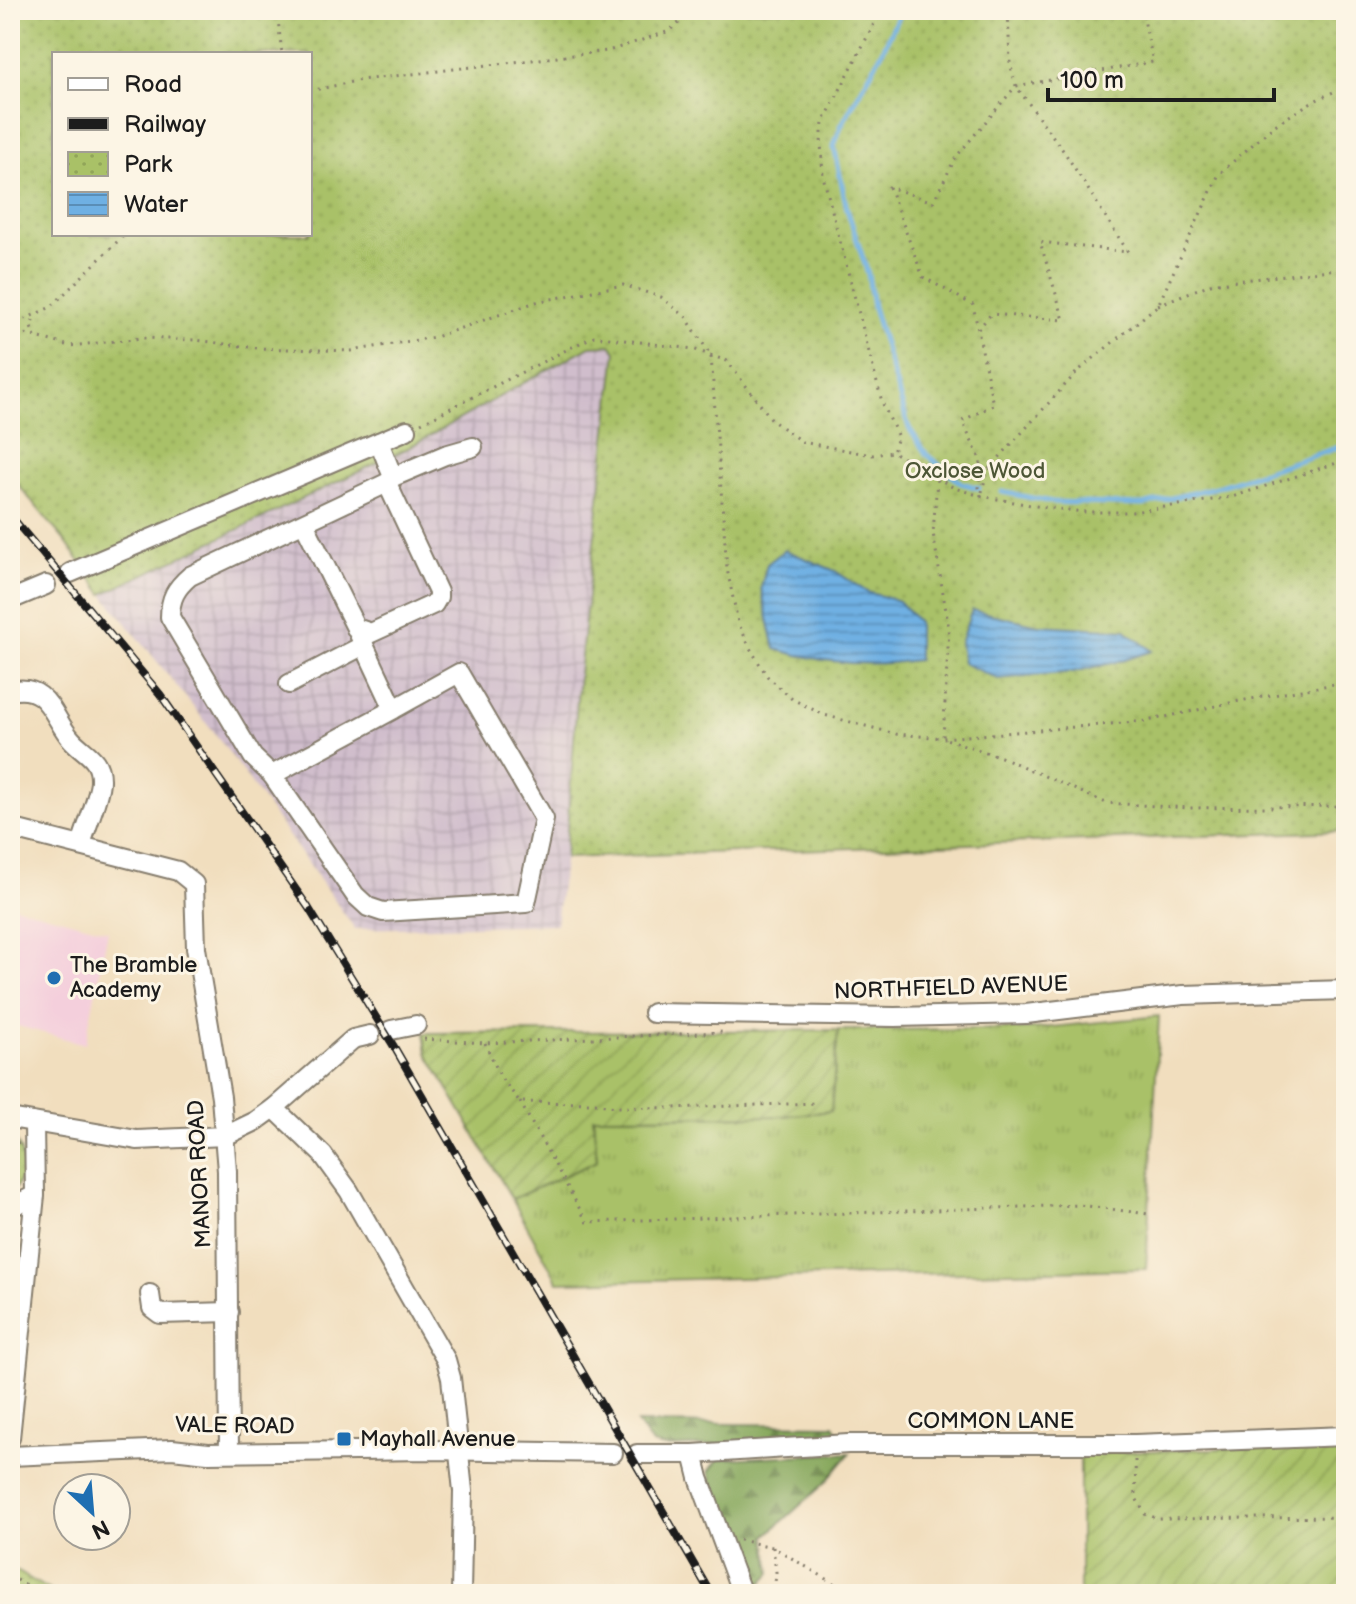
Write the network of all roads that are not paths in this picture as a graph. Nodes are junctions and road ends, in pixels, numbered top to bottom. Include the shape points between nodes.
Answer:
1 (407, 430) road end
2 (379, 442) junction
3 (473, 447) dead end
4 (390, 480) junction
5 (304, 523) junction
6 (70, 573) dead end
7 (46, 585) dead end
8 (10, 600) edge
9 (360, 637) junction
10 (289, 684) dead end
11 (10, 691) edge
12 (394, 709) junction
13 (272, 775) junction
14 (10, 828) edge
15 (81, 845) junction
16 (1346, 990) edge
17 (653, 1013) dead end
18 (362, 1037) dead end
19 (274, 1108) junction
20 (10, 1118) edge
21 (34, 1123) junction
22 (225, 1136) junction
23 (35, 1195) junction
24 (10, 1208) edge
25 (150, 1294) dead end
26 (229, 1312) junction
27 (1346, 1436) edge
28 (10, 1438) edge
29 (229, 1452) junction
30 (459, 1452) junction
31 (613, 1453) dead end
32 (637, 1454) dead end
33 (693, 1454) junction
34 (10, 1456) edge
35 (461, 1594) edge
36 (742, 1594) edge

1 - 2 street
2 - 4 street
2 - 6 street
3 - 4 street
4 - 5 street
4 - 9 street via 438,597 434,604
5 - 9 street
5 - 13 street via 190,576 170,602 170,617 237,731
7 - 8 street
9 - 10 street
9 - 12 street
11 - 15 street via 22,688 48,701 72,740 96,760 101,781
12 - 13 street
12 - 13 street via 459,673 544,819 526,903 383,912 368,907
14 - 15 street
15 - 22 street, MANOR ROAD via 178,871 194,884 196,948
16 - 17 street, NORTHFIELD AVENUE via 1183,995 1026,1014
18 - 19 street
19 - 22 street
19 - 30 street via 323,1155 349,1191 446,1360
20 - 21 street
21 - 22 street via 137,1140
21 - 23 street
22 - 26 street, MANOR ROAD
23 - 24 street
23 - 28 street
25 - 26 street via 152,1308 160,1314
26 - 29 street, MANOR ROAD
27 - 33 street, COMMON LANE via 1135,1444 848,1444
29 - 30 street, VALE ROAD
29 - 34 street, VALE ROAD via 172,1449
30 - 31 street, VALE ROAD
30 - 35 street
32 - 33 street, COMMON LANE
33 - 36 street

